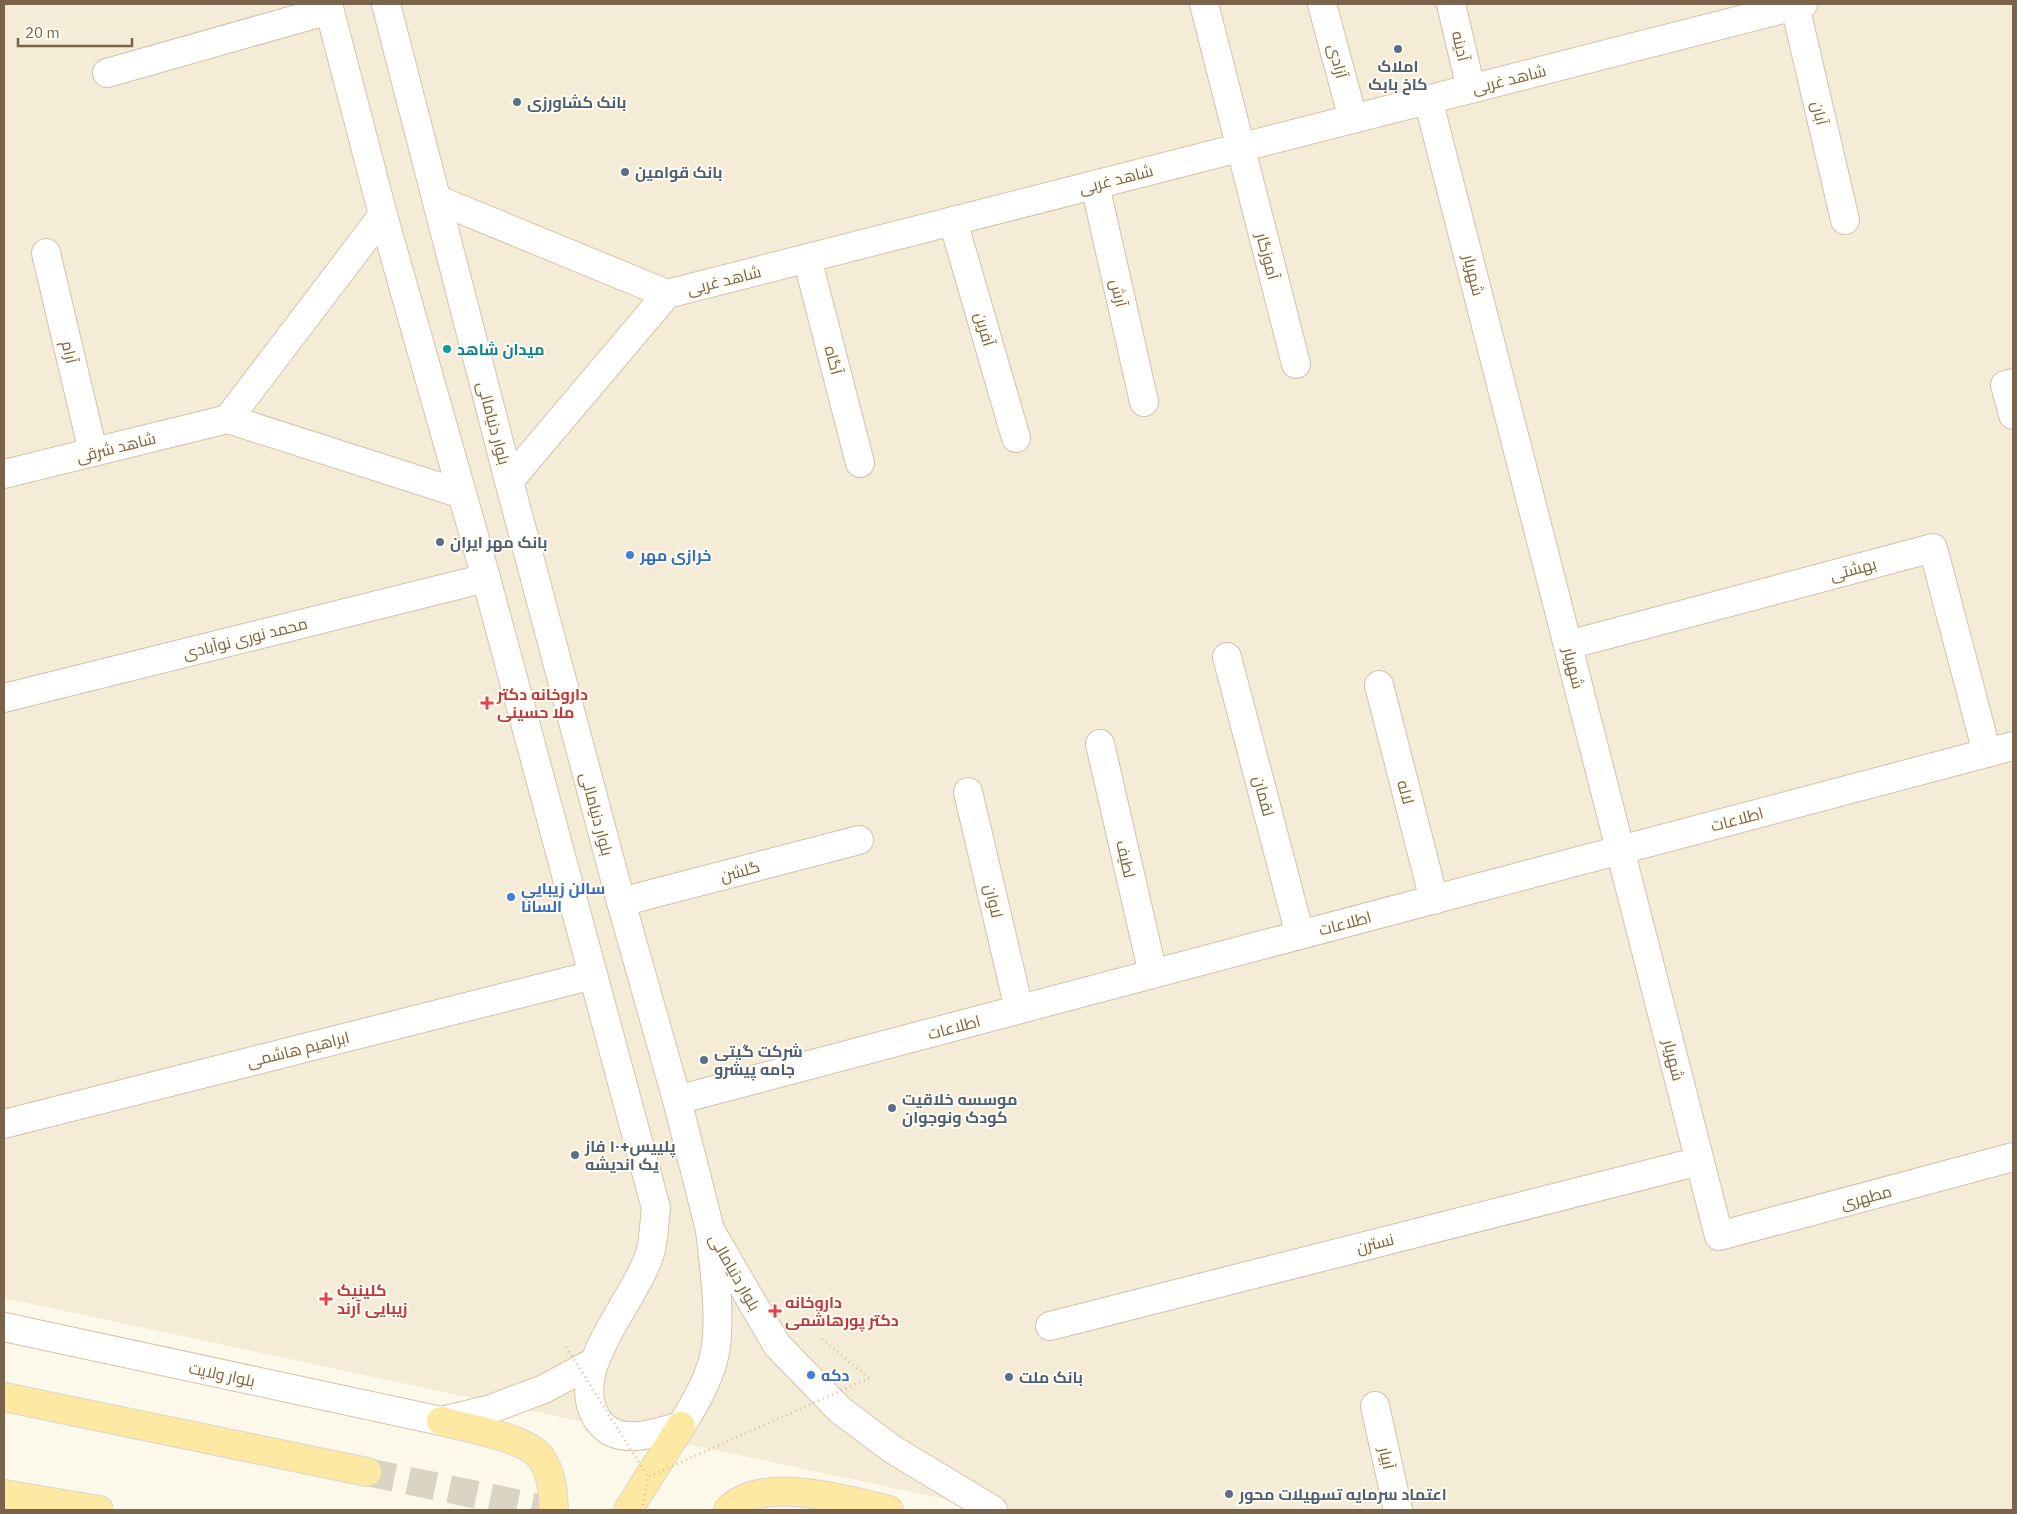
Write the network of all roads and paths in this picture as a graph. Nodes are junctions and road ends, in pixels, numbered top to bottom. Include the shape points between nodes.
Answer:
1 (386, 4) edge
2 (1204, 4) edge
3 (1322, 4) edge
4 (1451, 4) edge
5 (1799, 5) edge
6 (328, 7) edge
7 (1751, 10) edge
8 (107, 73) dead end
9 (1471, 88) junction
10 (1428, 100) junction
11 (1353, 119) junction
12 (1240, 148) junction
13 (1095, 185) junction
14 (436, 199) junction
15 (383, 216) junction
16 (1845, 220) dead end
17 (954, 221) junction
18 (46, 253) dead end
19 (807, 258) junction
20 (667, 294) junction
21 (1296, 364) dead end
22 (2013, 383) edge
23 (1144, 402) dead end
24 (2013, 415) edge
25 (228, 419) junction
26 (1016, 438) dead end
27 (93, 452) junction
28 (860, 462) dead end
29 (4, 474) edge
30 (509, 481) junction
31 (462, 494) junction
32 (486, 578) junction
33 (1568, 645) junction
34 (1227, 657) dead end
35 (1378, 685) dead end
36 (4, 698) edge
37 (1100, 744) dead end
38 (2013, 746) edge
39 (1987, 753) junction
40 (968, 792) dead end
41 (859, 840) dead end
42 (1621, 850) junction
43 (1434, 900) junction
44 (621, 902) junction
45 (1300, 935) junction
46 (1153, 974) junction
47 (593, 975) junction
48 (1019, 1009) junction
49 (677, 1100) junction
50 (4, 1124) edge
51 (2013, 1157) edge
52 (1700, 1161) junction
53 (710, 1230) junction
54 (1720, 1236) joint
55 (1050, 1326) dead end
56 (4, 1327) edge
57 (566, 1347) dead end
58 (594, 1362) junction
59 (869, 1378) dead end
60 (4, 1397) edge
61 (1375, 1406) dead end
62 (441, 1421) junction
63 (682, 1426) junction
64 (367, 1472) tunnel mouth
65 (648, 1477) junction
66 (4, 1494) edge
67 (99, 1510) edge
68 (554, 1510) edge
69 (628, 1510) edge
70 (642, 1510) edge
71 (728, 1510) edge
72 (889, 1510) edge
73 (993, 1510) edge
74 (1398, 1510) edge

1 - 14 street, بلوار دنیامالی
2 - 12 street, آموزگار
3 - 11 street, آزادی
4 - 9 street, آدینه
5 - 7 street, شاهد غربی
5 - 16 street, آبان
6 - 8 street
6 - 15 street
7 - 9 street, شاهد غربی
9 - 10 street, شاهد غربی
10 - 11 street, شاهد غربی
10 - 33 street, شهریار
11 - 12 street, شاهد غربی
12 - 13 street, شاهد غربی
12 - 21 street, آموزگار
13 - 17 street, شاهد غربی
13 - 23 street, آرش
14 - 20 street
14 - 30 street, بلوار دنیامالی
15 - 25 street
15 - 31 street
17 - 19 street, شاهد غربی
17 - 26 street, آفرین
18 - 27 street, آرام
19 - 20 street, شاهد غربی
19 - 28 street, آگاه
20 - 30 street, شاهد غربی
22 - 24 street via 2005,385
25 - 27 street, شاهد شرقی
25 - 31 street
27 - 29 street, شاهد شرقی
30 - 44 street, بلوار دنیامالی
31 - 32 street
32 - 36 street, محمد نوری نوآبادی
32 - 47 street
33 - 39 street, بهشتی via 1933,548
33 - 42 street, شهریار
34 - 45 street, لقمان
35 - 43 street, لاله
37 - 46 street, لطیف
38 - 39 street, اطلاعات
39 - 42 street, اطلاعات
40 - 48 street, لاوان
41 - 44 street, گلشن
42 - 43 street, اطلاعات
42 - 52 street, شهریار
43 - 45 street, اطلاعات
44 - 49 street, بلوار دنیامالی
45 - 46 street, اطلاعات
46 - 48 street, اطلاعات
47 - 50 street, ابراهیم هاشمی
47 - 58 street via 656,1208 650,1254
48 - 49 street, اطلاعات
49 - 53 street, بلوار دنیامالی
51 - 54 street, مطهری
52 - 54 street, شهریار
52 - 55 street, نسترن
53 - 63 street via 716,1280 713,1359 700,1397
53 - 73 street, بلوار دنیامالی via 777,1345 840,1410 892,1449
56 - 62 street, بلوار ولایت
57 - 65 path, bridge
58 - 62 street via 544,1389 491,1409
58 - 63 street via 589,1383 590,1397 594,1415 605,1429 635,1438
59 - 65 path, bridge
60 - 64 main road
61 - 74 street, آبیار
62 - 68 main road via 524,1444 541,1458 553,1485
63 - 69 main road
65 - 70 path, bridge
66 - 67 main road
71 - 72 main road via 737,1501 773,1492 828,1496

